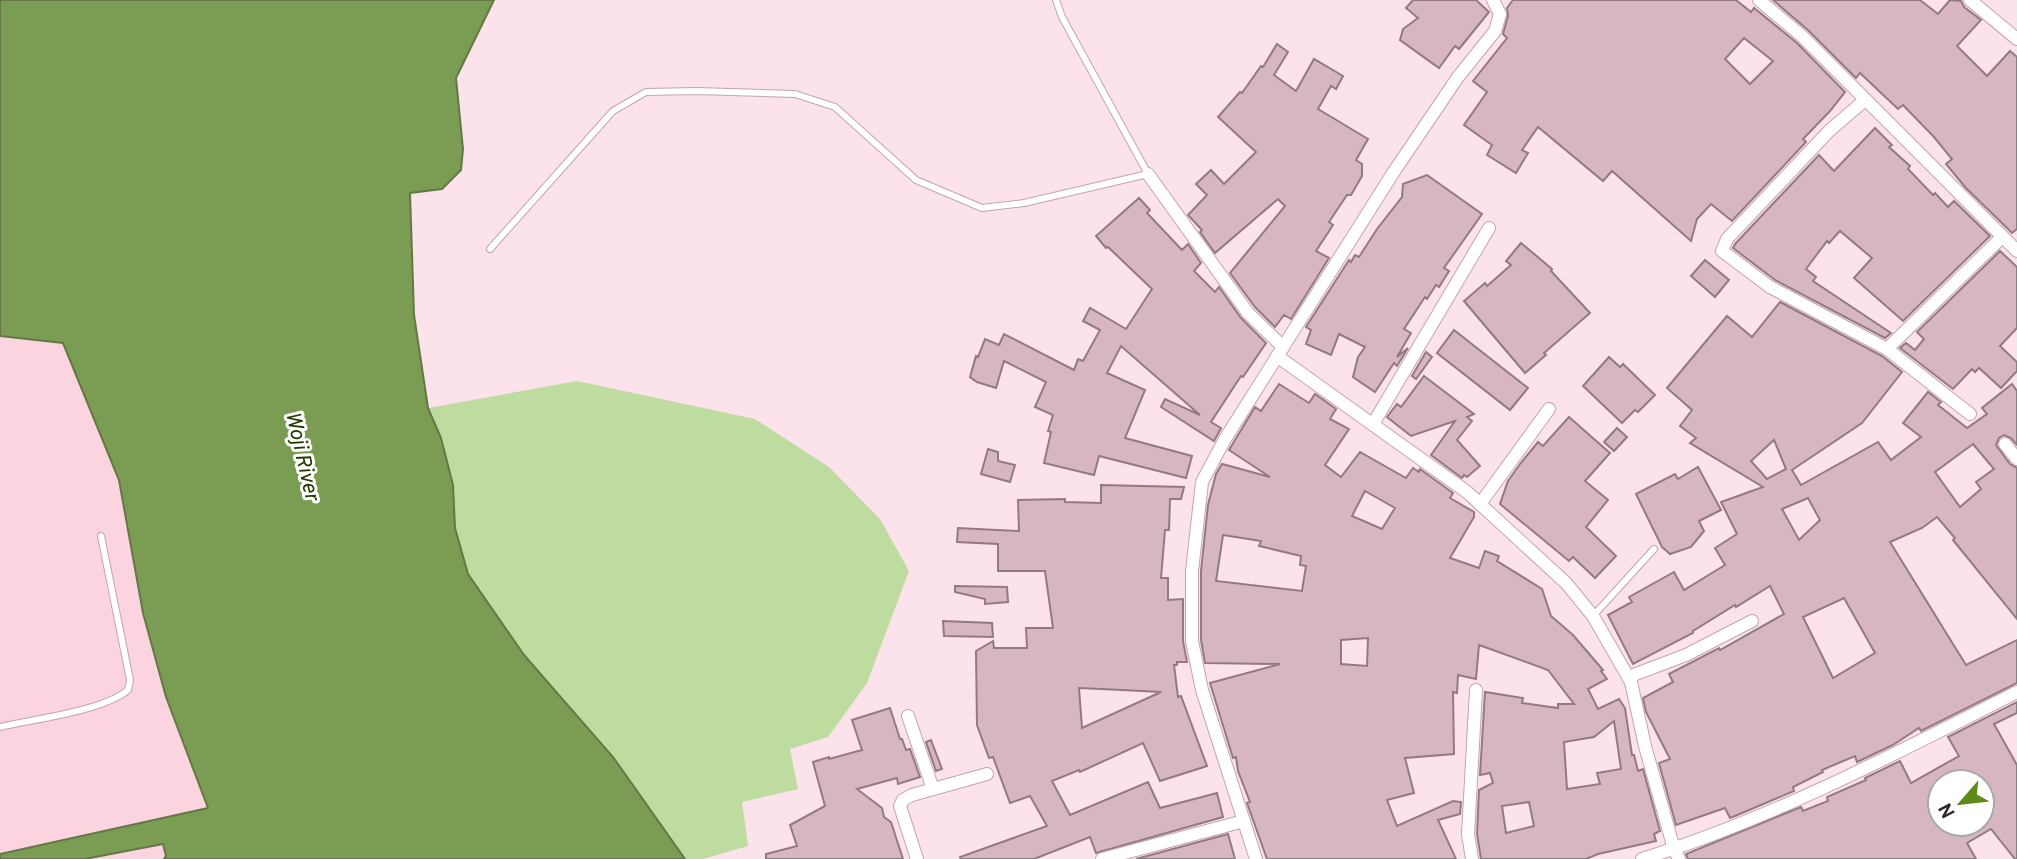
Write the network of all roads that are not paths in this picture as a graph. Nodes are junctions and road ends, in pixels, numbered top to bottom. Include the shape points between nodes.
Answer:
1 (1056, 0) edge
2 (1493, 0) edge
3 (1759, 0) edge
4 (1970, 0) edge
5 (2017, 39) edge
6 (1866, 100) junction
7 (1149, 174) junction
8 (1489, 228) dead end
9 (2002, 237) junction
10 (490, 249) dead end
11 (2017, 251) edge
12 (1887, 349) junction
13 (1280, 351) junction
14 (1549, 409) dead end
15 (1970, 414) dead end
16 (1373, 424) junction
17 (2005, 444) dead end
18 (2017, 459) edge
19 (1480, 504) junction
20 (101, 536) dead end
21 (1654, 549) dead end
22 (1593, 616) junction
23 (1752, 621) dead end
24 (1628, 677) junction
25 (1476, 690) dead end
26 (2017, 692) edge
27 (908, 716) dead end
28 (0, 727) edge
29 (987, 774) dead end
30 (933, 789) junction
31 (1244, 821) junction
32 (1676, 854) edge
33 (917, 859) edge
34 (1102, 859) edge
35 (1255, 859) edge
36 (1472, 859) edge
37 (1642, 859) edge

1 - 7 lane
2 - 13 street via 1500,14 1495,31 1393,173
3 - 6 street
4 - 5 street
6 - 9 street
6 - 12 street via 1821,139 1727,239 1722,251 1770,287
7 - 10 lane via 982,208 916,180 835,107 795,94 646,92 613,111
7 - 13 street
8 - 16 street
9 - 11 street
9 - 12 street
12 - 15 street
13 - 16 street
13 - 31 street via 1202,482 1192,571 1192,641 1202,690
14 - 19 street
16 - 19 street
17 - 18 street
19 - 22 street via 1566,583
20 - 28 lane via 130,680 128,690 97,706
21 - 22 lane
22 - 24 street
23 - 24 street via 1686,655
24 - 32 street
25 - 36 street via 1468,834
26 - 32 street
27 - 30 street
29 - 30 street
30 - 33 street via 912,795 900,806
31 - 34 street
31 - 35 street
32 - 37 street

